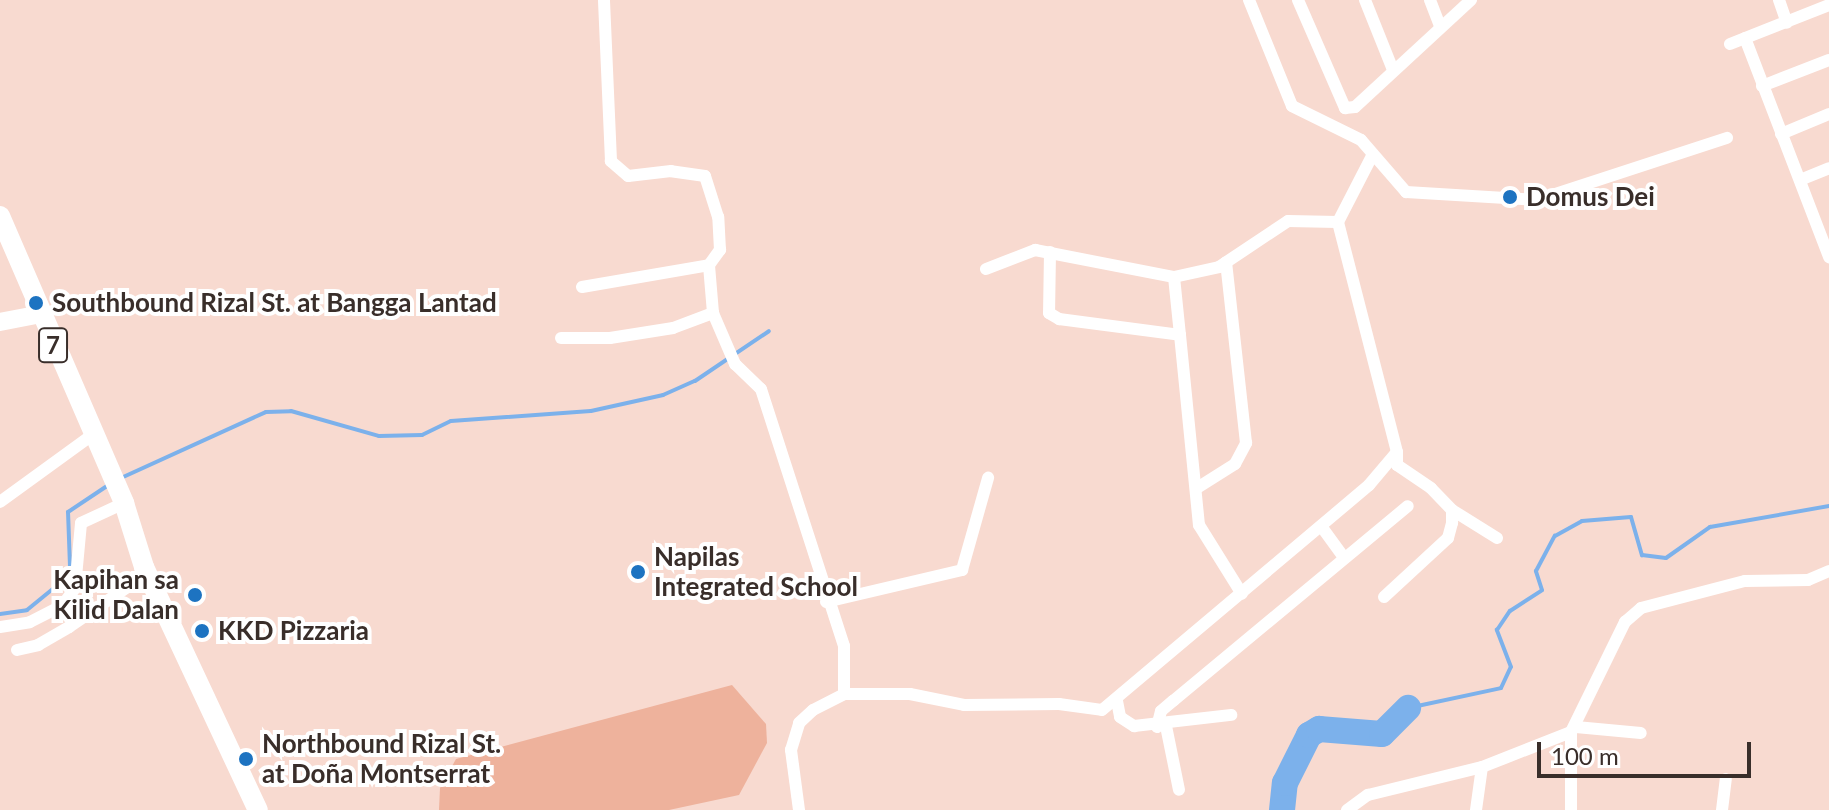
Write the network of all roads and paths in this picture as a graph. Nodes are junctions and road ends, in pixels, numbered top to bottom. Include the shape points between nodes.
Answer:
1 (604, 0) edge
2 (1249, 0) edge
3 (1298, 0) edge
4 (1365, 0) edge
5 (1430, 0) edge
6 (1471, 0) edge
7 (1779, 0) edge
8 (1829, 5) edge
9 (1787, 23) junction
10 (1440, 26) junction
11 (1745, 38) junction
12 (1730, 44) dead end
13 (1829, 60) edge
14 (1393, 70) junction
15 (1762, 86) junction
16 (1829, 114) edge
17 (1781, 134) junction
18 (1727, 138) dead end
19 (1373, 154) junction
20 (1829, 168) edge
21 (1800, 180) junction
22 (0, 216) edge
23 (1829, 216) edge
24 (1338, 222) junction
25 (1816, 222) junction
26 (1050, 252) junction
27 (1829, 257) edge
28 (1226, 262) junction
29 (709, 265) junction
30 (986, 269) dead end
31 (1174, 277) junction
32 (582, 287) dead end
33 (713, 313) junction
34 (41, 314) junction
35 (0, 322) edge
36 (1180, 335) junction
37 (561, 338) dead end
38 (91, 436) junction
39 (1397, 452) junction
40 (988, 478) dead end
41 (1197, 488) junction
42 (123, 500) junction
43 (0, 502) edge
44 (1408, 506) dead end
45 (1452, 510) junction
46 (1321, 526) junction
47 (1497, 538) dead end
48 (1344, 558) junction
49 (144, 567) junction
50 (1829, 571) edge
51 (1242, 594) junction
52 (1384, 597) dead end
53 (826, 602) junction
54 (0, 627) edge
55 (17, 650) dead end
56 (844, 694) junction
57 (1117, 701) junction
58 (1231, 715) dead end
59 (1162, 727) junction
60 (1573, 730) junction
61 (1641, 733) dead end
62 (1482, 767) junction
63 (1726, 779) dead end
64 (1179, 790) dead end
65 (258, 810) edge
66 (799, 810) edge
67 (1347, 810) edge
68 (1476, 810) edge
69 (1571, 810) edge
70 (1722, 810) edge

1 - 29 street via 611,161 628,176 671,171 705,176 714,193 720,239 720,250
2 - 19 street via 1292,106 1361,140
3 - 14 street via 1345,108 1355,107
4 - 14 street
5 - 10 street
6 - 10 street
7 - 9 street
8 - 9 street
9 - 11 street
10 - 14 street
11 - 12 street
11 - 15 street
13 - 15 street
15 - 17 street
16 - 17 street
17 - 21 street
18 - 19 street via 1537,200 1406,192
19 - 24 street
20 - 21 street
21 - 25 street
22 - 34 main road, 7
23 - 25 street
24 - 28 street via 1288,221
24 - 39 street
25 - 27 street
26 - 30 street via 1021,252
26 - 31 street
26 - 36 street via 1052,317
28 - 31 street
28 - 41 street via 1246,443 1235,464
29 - 32 street
29 - 33 street
31 - 36 street
33 - 37 street via 673,328 610,338
33 - 53 street via 735,364 761,389
34 - 35 street
34 - 38 main road, 7
36 - 41 street
38 - 42 main road, 7
38 - 43 street
39 - 45 street via 1397,465 1405,475 1431,488
39 - 46 street via 1369,485
40 - 53 street via 962,570
41 - 51 street via 1205,542
42 - 49 main road, 7
42 - 54 street via 81,523 75,588 62,606 30,622
44 - 48 street
45 - 47 street
45 - 52 street via 1448,538
46 - 48 street
46 - 51 street
48 - 59 street via 1161,711
49 - 55 street via 135,582 69,627
49 - 65 main road, 7
50 - 60 street via 1808,580 1745,581 1641,608 1625,622
51 - 57 street
53 - 56 street via 844,646
56 - 57 street via 910,694 964,705 1059,704 1094,711
56 - 66 street via 799,723 791,750
57 - 59 street via 1127,724
58 - 59 street
59 - 64 street
60 - 61 street
60 - 62 street
60 - 69 street
62 - 67 street via 1368,795
62 - 68 street
63 - 70 street

